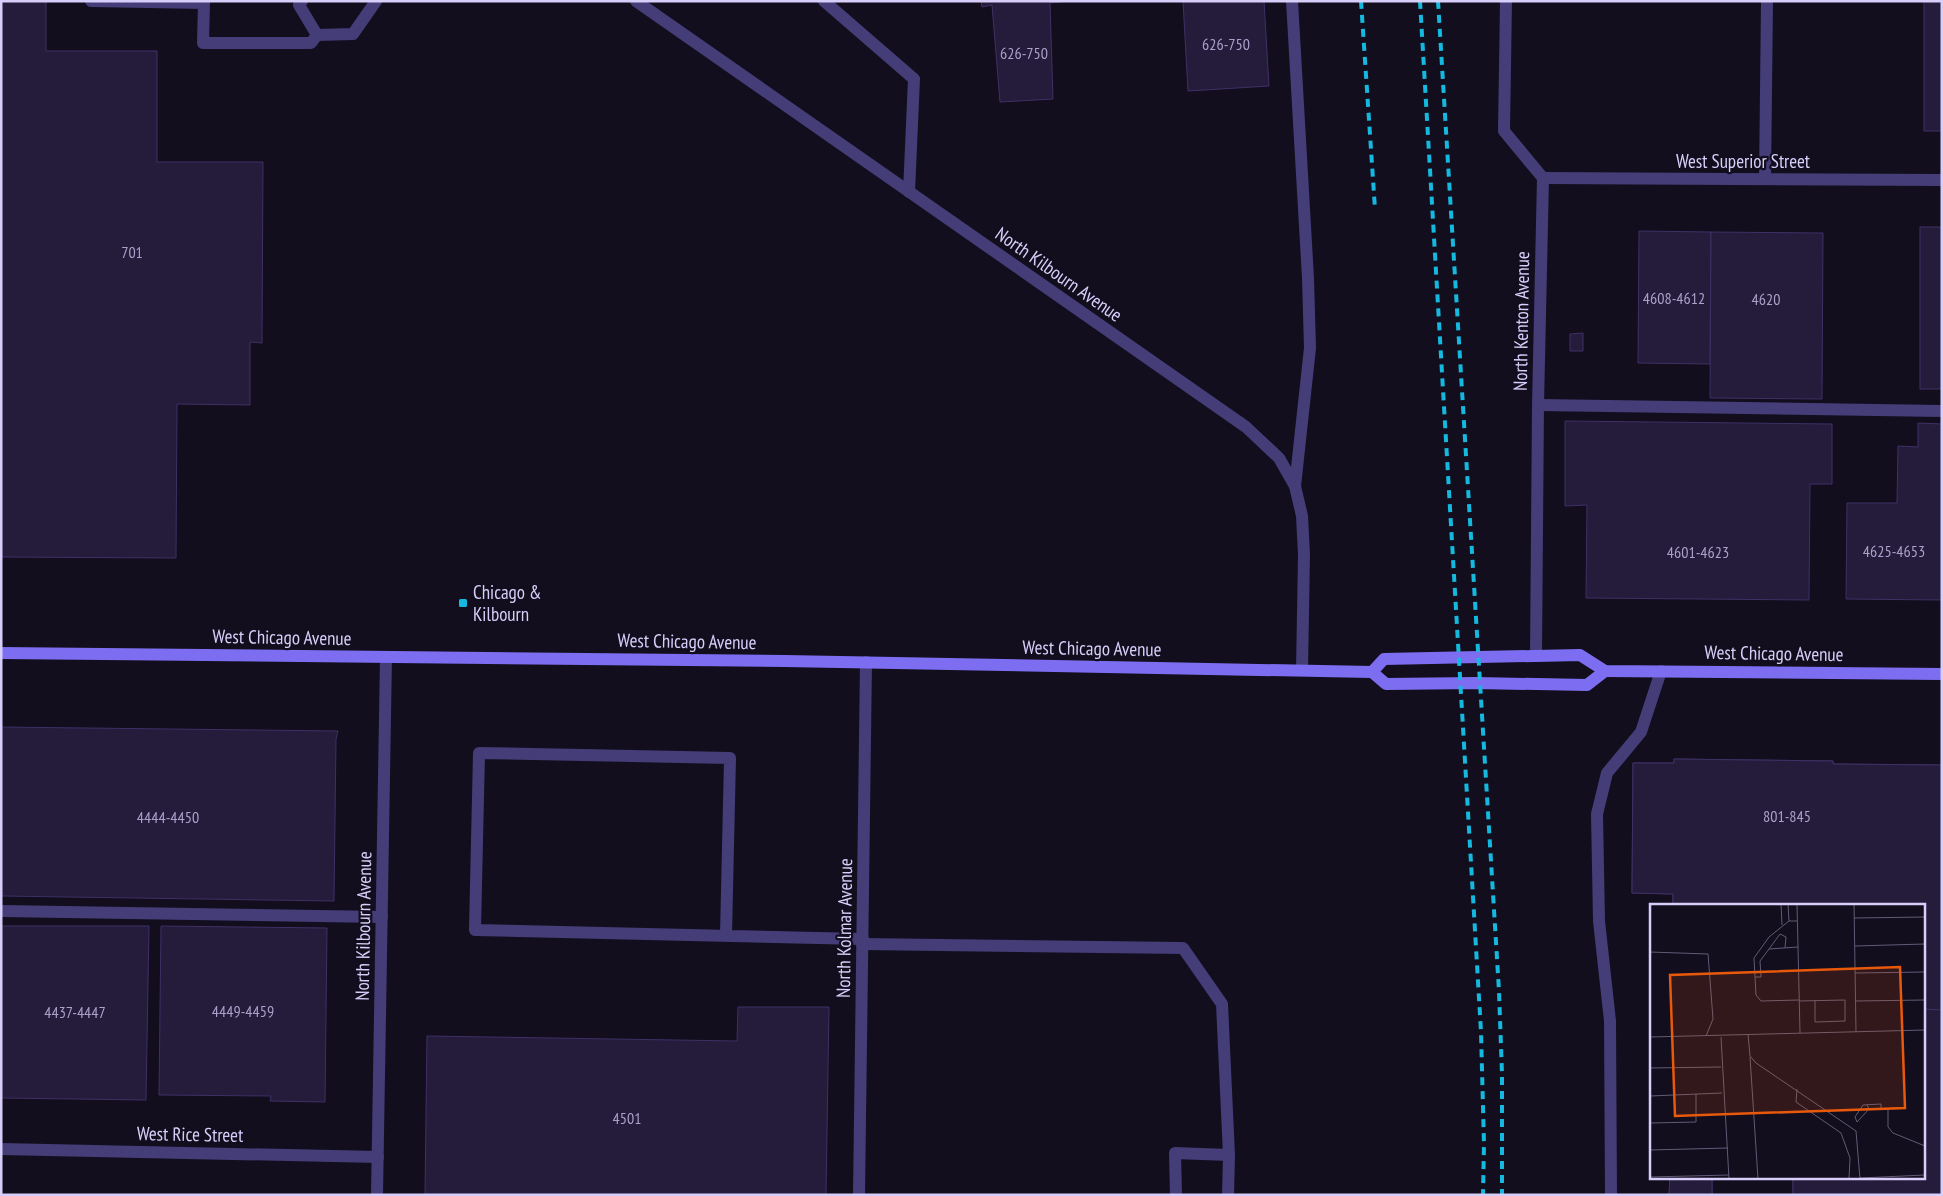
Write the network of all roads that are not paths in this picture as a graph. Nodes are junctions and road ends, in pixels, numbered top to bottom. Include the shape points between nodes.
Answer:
1 (91, 1) edge
2 (302, 1) edge
3 (376, 1) edge
4 (636, 1) edge
5 (824, 1) edge
6 (1292, 1) edge
7 (1506, 1) edge
8 (1766, 1) edge
9 (139, 2) edge
10 (317, 35) junction
11 (1543, 178) junction
12 (1765, 179) junction
13 (1942, 180) edge
14 (909, 192) junction
15 (1538, 405) junction
16 (1942, 411) edge
17 (1295, 486) junction
18 (1, 653) edge
19 (1536, 656) junction
20 (386, 657) junction
21 (866, 662) junction
22 (1302, 670) junction
23 (1606, 671) junction
24 (1661, 671) junction
25 (1372, 672) junction
26 (1942, 674) edge
27 (1, 912) edge
28 (382, 917) junction
29 (726, 935) junction
30 (862, 942) junction
31 (1, 1149) edge
32 (1229, 1155) junction
33 (378, 1157) junction
34 (377, 1195) edge
35 (859, 1195) edge
36 (1176, 1195) edge
37 (1228, 1195) edge
38 (1611, 1195) edge

1 - 9 street
2 - 10 street via 299,5
3 - 10 street via 352,34
4 - 14 street, North Kilbourn Avenue
5 - 14 street via 914,79
6 - 17 street via 1310,348
7 - 11 street via 1504,131
8 - 12 street
9 - 10 street via 204,3 203,43 311,43
11 - 12 street, West Superior Street
11 - 15 street, North Kenton Avenue
12 - 13 street, West Superior Street
14 - 17 street, North Kilbourn Avenue via 1246,427 1279,458
15 - 16 street
15 - 19 street, North Kenton Avenue
17 - 22 street, North Kilbourn Avenue via 1302,516
18 - 20 main road, West Chicago Avenue
19 - 23 main road via 1580,655
19 - 25 main road via 1384,659
20 - 21 main road, West Chicago Avenue
20 - 28 street, North Kilbourn Avenue
21 - 22 main road, West Chicago Avenue
21 - 30 street, North Kolmar Avenue
22 - 25 main road, West Chicago Avenue
23 - 24 main road, West Chicago Avenue
23 - 25 main road, West Chicago Avenue via 1587,685 1386,684
24 - 26 main road, West Chicago Avenue
24 - 38 street via 1641,732 1606,773 1597,814 1599,921 1610,1021
27 - 28 street
28 - 33 street, North Kilbourn Avenue
29 - 29 street via 730,758 479,753 476,930
29 - 30 street
30 - 32 street via 1183,948 1222,1004
30 - 35 street, North Kolmar Avenue
31 - 33 street, West Rice Street
32 - 36 street via 1175,1153
32 - 37 street
33 - 34 street, North Kilbourn Avenue

